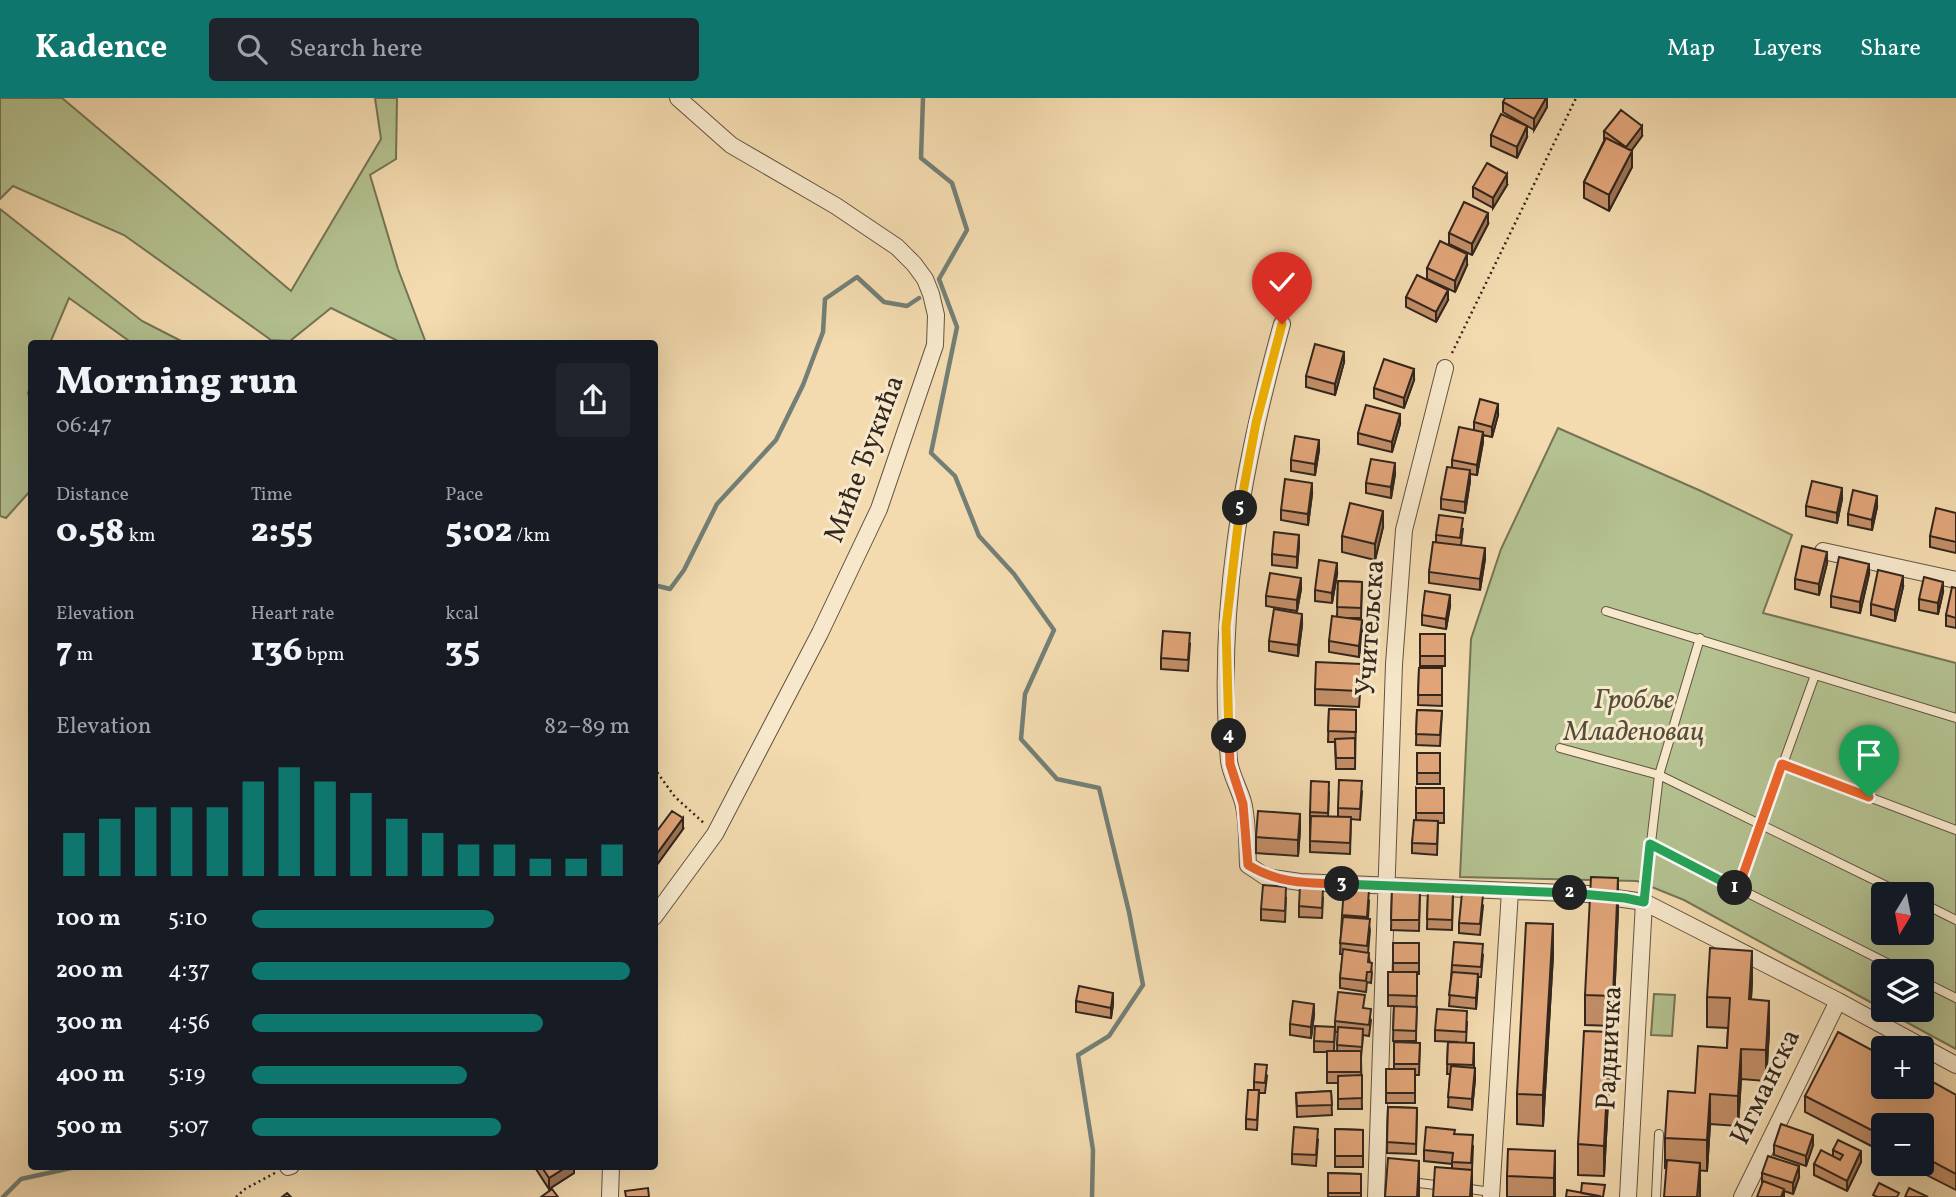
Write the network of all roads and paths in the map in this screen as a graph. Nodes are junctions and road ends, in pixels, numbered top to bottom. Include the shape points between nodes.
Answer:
1 (678, 98) edge
2 (1576, 98) edge
3 (1282, 324) dead end
4 (1446, 368) joint
5 (1823, 551) edge
6 (1956, 580) edge
7 (1606, 611) dead end
8 (1699, 638) junction
9 (1815, 676) junction
10 (1956, 718) edge
11 (1560, 748) dead end
12 (1782, 764) junction
13 (658, 774) edge
14 (1659, 775) junction
15 (1761, 824) junction
16 (1956, 830) edge
17 (715, 834) junction
18 (1650, 844) junction
19 (1879, 882) edge
20 (1387, 885) junction
21 (1738, 889) junction
22 (1510, 891) junction
23 (1644, 902) junction
24 (1934, 909) edge
25 (658, 911) edge
26 (1956, 920) edge
27 (1879, 959) edge
28 (1934, 987) edge
29 (1956, 998) edge
30 (1838, 1001) junction
31 (1956, 1065) edge
32 (1658, 1134) dead end
33 (281, 1170) edge
34 (611, 1170) edge
35 (1402, 1181) edge
36 (1491, 1194) edge
37 (236, 1197) edge
38 (610, 1197) edge
39 (1376, 1197) edge
40 (1628, 1197) edge
41 (1656, 1197) edge
42 (1742, 1197) edge

1 - 17 street, Миће Ђукића via 731,145 897,247 925,279 936,315 935,345 879,509
2 - 4 path
3 - 20 street via 1254,435 1226,627 1230,764 1243,804 1248,865 1266,877 1300,883
4 - 20 street, Учитељска via 1404,530 1394,664
5 - 6 street
7 - 8 lane
8 - 9 lane
8 - 14 lane
9 - 10 lane
9 - 12 lane
11 - 14 lane
12 - 15 lane
12 - 16 lane
13 - 17 path via 675,797
14 - 15 lane
14 - 18 lane
15 - 19 lane
15 - 21 lane
17 - 25 street, Миће Ђукића
18 - 21 lane
18 - 23 lane
20 - 22 street
20 - 39 street, Учитељска via 1383,1179
21 - 27 lane
22 - 23 street
22 - 36 street
23 - 30 street
23 - 40 street, Радничка
24 - 26 lane
28 - 29 lane
30 - 31 street
30 - 42 street, Игманска
32 - 41 lane
33 - 37 path
34 - 38 street
35 - 36 lane

